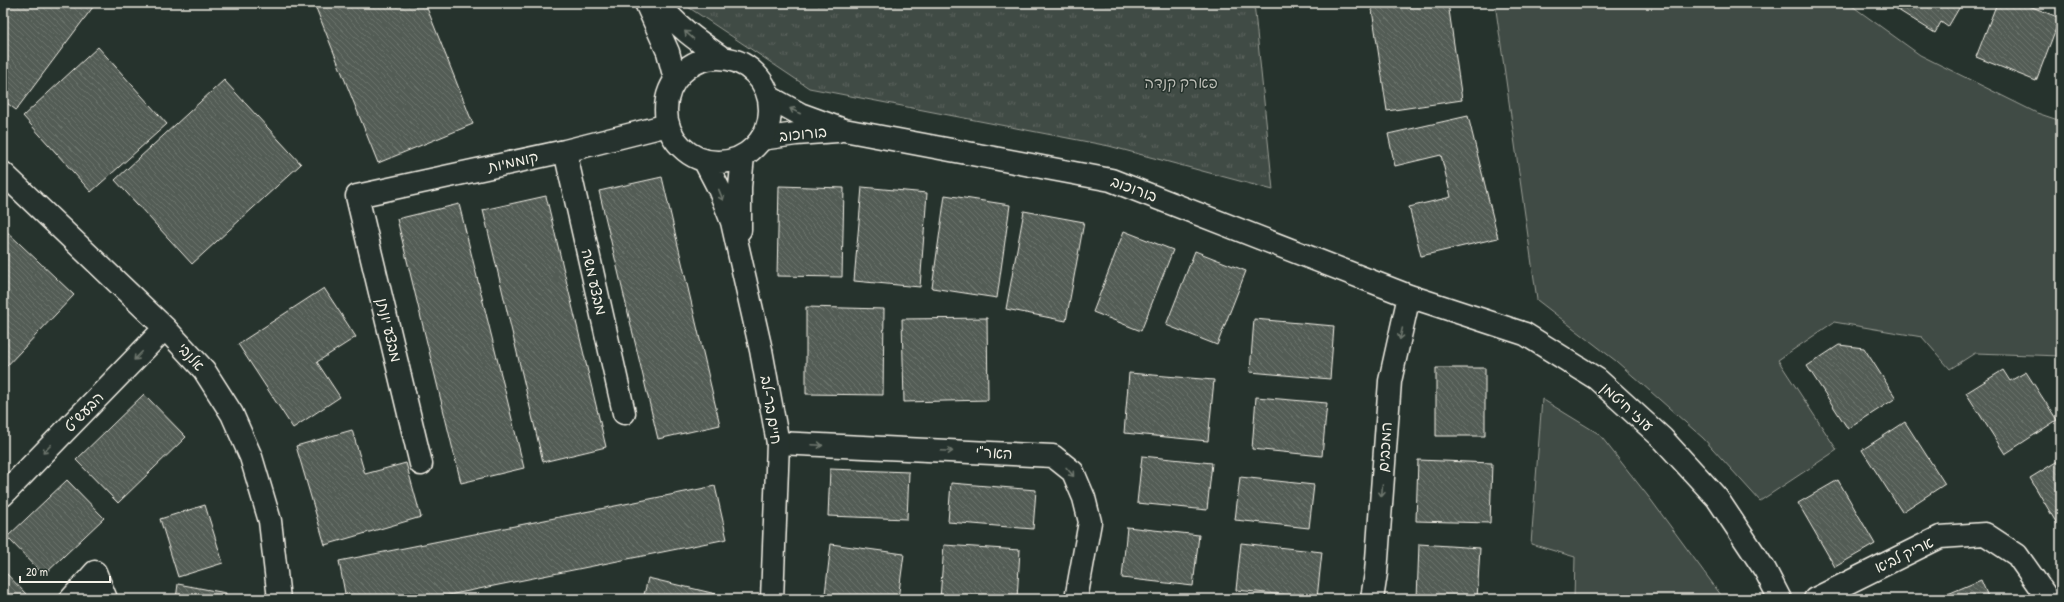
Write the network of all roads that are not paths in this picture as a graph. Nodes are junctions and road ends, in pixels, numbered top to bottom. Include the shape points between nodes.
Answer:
1 (646, 3) edge
2 (659, 3) edge
3 (721, 57) junction
4 (675, 80) junction
5 (769, 97) junction
6 (668, 125) junction
7 (844, 130) junction
8 (761, 139) junction
9 (565, 151) junction
10 (743, 156) junction
11 (704, 160) junction
12 (3, 173) edge
13 (357, 196) joint
14 (743, 271) junction
15 (1409, 296) junction
16 (165, 328) junction
17 (624, 413) dead end
18 (778, 443) junction
19 (421, 464) dead end
20 (3, 495) edge
21 (71, 599) edge
22 (106, 599) edge
23 (279, 599) edge
24 (772, 599) edge
25 (1076, 599) edge
26 (1372, 599) edge
27 (1780, 599) edge
28 (1815, 599) edge
29 (2048, 599) edge

1 - 4 street via 668,52
3 -> 2 street via 684,31
3 - 4 street via 695,63
3 - 5 street via 750,68 760,78
4 - 6 street via 666,101
7 -> 5 street, בורוכוב via 800,114
5 - 8 street via 770,115 766,132
6 - 9 street, קוממיות
6 - 11 street via 680,146 688,153
7 - 8 street, בורוכוב
7 - 15 street, בורוכוב via 1111,180
8 - 10 street
9 - 13 street, קוממיות
9 - 17 street, מבצע משה
10 - 11 street via 728,162
10 - 14 street, חיים בר-לב via 739,221
11 -> 14 street, חיים בר-לב via 732,222
12 - 16 street, אלנבי
13 - 19 street, מבצע יונתן
14 - 18 street, חיים בר-לב
15 -> 26 street, המכבים via 1390,381
15 - 27 street, עוזי חיטמן via 1525,334 1597,379 1662,438 1717,498 1765,570
16 -> 20 street, הבעש"ט
16 - 23 street, אלנבי via 204,370 232,414 251,457 270,521
18 - 24 street, חיים בר-לב
18 -> 25 street, האר"י via 1052,456 1073,472 1084,498 1090,522
21 - 22 street via 95,572
28 - 29 street, אריק לביא via 1940,537 1985,534 2017,555

